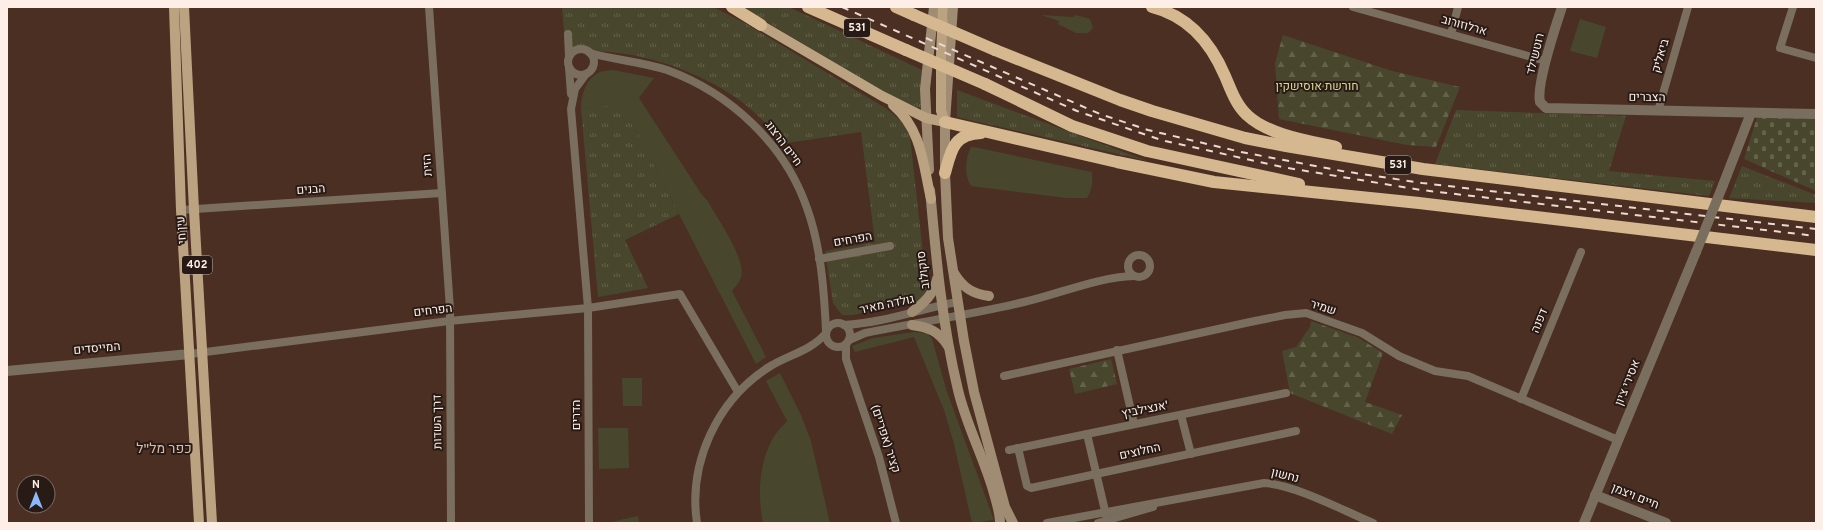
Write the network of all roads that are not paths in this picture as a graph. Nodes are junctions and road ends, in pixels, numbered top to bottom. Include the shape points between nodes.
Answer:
1 (174, 7) edge
2 (184, 7) edge
3 (429, 7) edge
4 (724, 7) edge
5 (732, 7) edge
6 (808, 7) edge
7 (896, 7) edge
8 (934, 7) edge
9 (943, 7) edge
10 (953, 7) edge
11 (1152, 7) edge
12 (1353, 7) edge
13 (1458, 7) edge
14 (1562, 7) edge
15 (1688, 7) edge
16 (1793, 7) edge
17 (761, 25) junction
18 (1451, 34) junction
19 (587, 51) junction
20 (568, 58) junction
21 (1816, 58) edge
22 (614, 59) junction
23 (1546, 61) junction
24 (569, 68) junction
25 (589, 71) junction
26 (882, 96) junction
27 (572, 100) junction
28 (1544, 106) joint
29 (1658, 111) junction
30 (1751, 113) junction
31 (1816, 114) edge
32 (926, 118) junction
33 (945, 122) junction
34 (995, 133) junction
35 (1409, 166) junction
36 (945, 173) junction
37 (442, 193) junction
38 (931, 199) junction
39 (1419, 203) junction
40 (1732, 207) junction
41 (181, 210) junction
42 (194, 210) junction
43 (1816, 213) edge
44 (1816, 217) edge
45 (1692, 235) junction
46 (890, 246) dead end
47 (1816, 250) edge
48 (1581, 252) dead end
49 (1816, 257) edge
50 (819, 258) junction
51 (952, 270) junction
52 (938, 275) junction
53 (1134, 276) dead end
54 (989, 296) dead end
55 (824, 302) junction
56 (957, 302) junction
57 (942, 305) junction
58 (588, 308) junction
59 (912, 312) junction
60 (960, 317) junction
61 (944, 320) junction
62 (449, 321) junction
63 (843, 324) junction
64 (912, 325) junction
65 (826, 332) junction
66 (848, 342) junction
67 (833, 347) junction
68 (808, 348) junction
69 (949, 348) junction
70 (1117, 350) junction
71 (203, 352) junction
72 (190, 354) junction
73 (847, 364) junction
74 (7, 371) edge
75 (1004, 376) dead end
76 (738, 392) junction
77 (1286, 393) dead end
78 (1522, 399) junction
79 (1181, 414) junction
80 (1134, 424) junction
81 (1296, 432) dead end
82 (1087, 434) junction
83 (1618, 440) junction
84 (1018, 448) junction
85 (1009, 450) dead end
86 (1191, 454) junction
87 (1096, 474) junction
88 (1595, 495) junction
89 (1187, 498) junction
90 (1105, 511) junction
91 (1108, 522) edge
92 (199, 523) edge
93 (212, 523) edge
94 (451, 523) edge
95 (589, 523) edge
96 (698, 523) edge
97 (896, 523) edge
98 (1000, 523) edge
99 (1012, 523) edge
100 (1047, 523) edge
101 (1098, 523) edge
102 (1373, 523) edge
103 (1584, 523) edge
104 (1666, 523) edge

1 - 41 main road, עין חי / 402
2 - 42 main road, עין חי / 402
3 - 37 street, הזית
4 - 17 main road
5 - 17 highway
6 - 39 highway, 531, bridge via 985,84 1072,126 1147,151 1280,181
7 - 35 highway, 531, bridge via 1120,100 1195,124 1245,138
8 - 32 main road, סוקולוב via 925,89
9 - 33 main road via 941,111
10 - 33 main road
11 - 35 highway via 1179,17 1199,33 1215,55 1242,109 1261,125 1303,139
12 - 18 street, ארלוזורוב
13 - 18 street
14 - 23 street, רוטשילד
15 - 29 street, ביאליק
16 - 21 street via 1780,48
17 - 26 main road
18 - 23 street, ארלוזורוב
19 - 20 street via 574,51
19 - 20 street via 568,34
19 - 22 street, חיים הרצוג
19 - 25 street via 594,60
20 - 24 street
22 - 25 street via 603,62
22 - 50 street, חיים הרצוג via 683,77 714,94 746,118 775,149 797,183 808,210
23 - 28 street, רוטשילד via 1539,98
24 - 25 street via 578,75
24 - 27 street
25 - 27 street via 576,86
26 - 32 main road
26 - 38 main road via 901,112 912,126 920,148
27 - 58 street
28 - 29 street, הצברים via 1557,109
29 - 30 street, הצברים
30 - 31 street, הצברים
30 - 83 street, אסירי ציון, bridge
32 - 33 main road
32 - 38 main road, סוקולוב
33 - 34 highway
33 - 36 main road
34 - 36 highway via 968,134 958,141 952,149
34 - 39 highway via 1190,178
35 - 40 highway, 531
36 - 51 main road
37 - 42 street, הבנים
37 - 62 street, הזית
38 - 52 main road, סוקולוב
39 - 45 highway, 531
40 - 43 highway
40 - 44 highway, 531
41 - 42 street, הבנים
41 - 72 main road, עין חי / 402
42 - 71 main road, עין חי / 402
45 - 47 highway, 531
45 - 49 highway
46 - 50 street, הפרחים
48 - 78 street, דפנה
50 - 55 street, חיים הרצוג
51 - 54 main road via 963,286
51 - 56 main road
52 - 57 main road, סוקולוב
52 - 59 main road via 926,301
53 - 60 street, גולדה מאיר via 1114,278 1036,300
55 - 63 street via 832,317
55 - 65 street, חיים הרצוג
56 - 57 street, גולדה מאיר
56 - 60 main road
57 - 59 street, גולדה מאיר
57 - 61 main road, סוקולוב
58 - 62 street, הפרחים
58 - 76 street, הפרחים via 680,294
58 - 95 street, הדרים
59 - 63 street, גולדה מאיר via 888,319
60 - 61 street, גולדה מאיר
60 - 99 main road via 980,420
61 - 64 street, גולדה מאיר
61 - 69 main road, סוקולוב
62 - 71 street, הפרחים
62 - 94 street, דרך השדות
63 - 65 street via 832,324
63 - 66 street via 850,332
64 - 66 street, גולדה מאיר via 865,333
64 - 69 main road via 936,332 942,336
65 - 67 street via 826,339
65 - 68 street
66 - 67 street via 842,347
66 - 73 street, קציר (אפריים) via 845,354
67 - 68 street
67 - 73 street, קציר (אפריים)
68 - 76 street via 769,367
69 - 98 main road, סוקולוב via 962,406 989,479
70 - 75 street, שמיר
70 - 78 street, שמיר via 1285,315 1306,314 1362,333 1399,356 1435,371 1468,376
70 - 80 street
71 - 72 street, הפרחים
71 - 93 main road, עין חי / 402
72 - 74 street, המייסדים
72 - 92 main road, עין חי / 402
73 - 97 street, קציר (אפריים) via 878,457
76 - 96 street via 719,417 703,452 695,493
77 - 79 street, אנצילביץ'
78 - 83 street, שמיר
79 - 80 street, אנצילביץ'
79 - 86 street
80 - 82 street, אנצילביץ'
81 - 86 street, החלוצים
82 - 84 street, אנצילביץ'
82 - 87 street
83 - 88 street, אסירי ציון
84 - 85 street, אנצילביץ'
84 - 87 street, החלוצים via 1027,486 1031,488
86 - 87 street, החלוצים
87 - 90 street
88 - 103 street, אסירי ציון
88 - 104 street, חיים ויצמן
89 - 90 street, נחשון
89 - 91 street, נחשון
89 - 102 street, נחשון via 1255,483 1272,483 1298,491
90 - 91 street
90 - 100 street, נחשון
91 - 101 street, נחשון

